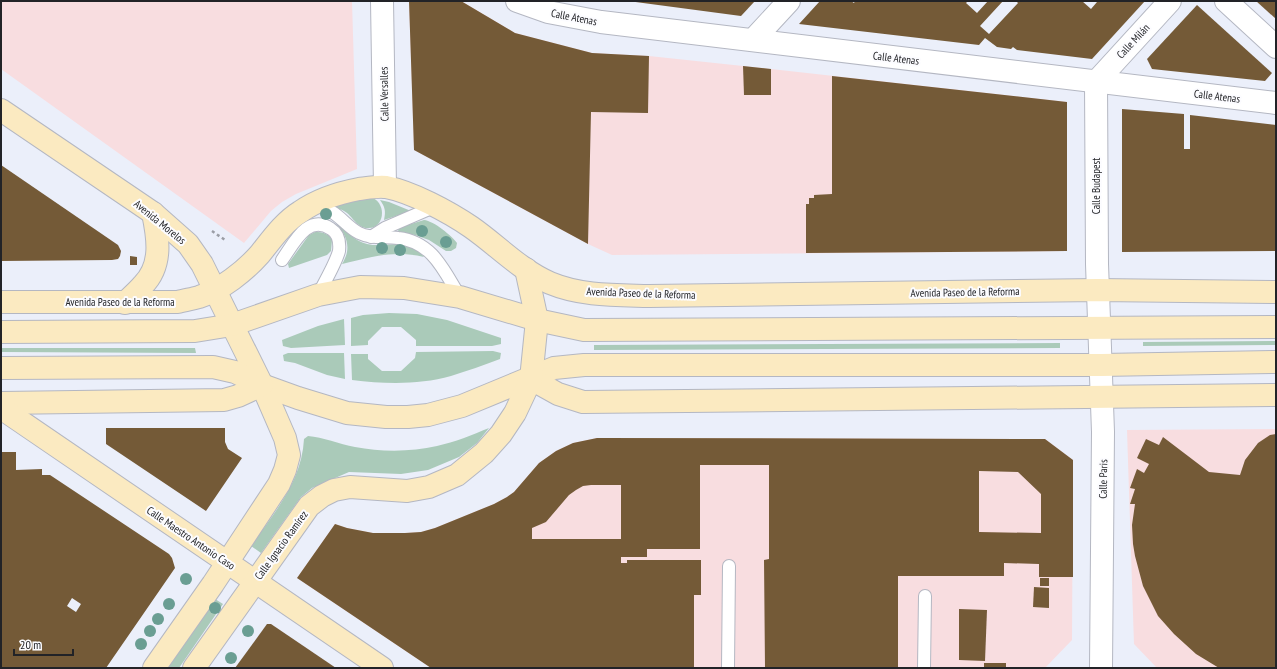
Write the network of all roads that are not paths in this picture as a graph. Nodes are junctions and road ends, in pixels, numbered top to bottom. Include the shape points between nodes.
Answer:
1 (382, 1) edge
2 (517, 1) edge
3 (789, 1) edge
4 (1170, 1) edge
5 (1226, 1) edge
6 (754, 40) junction
7 (1276, 46) edge
8 (1096, 82) junction
9 (1276, 103) edge
10 (1, 110) edge
11 (385, 187) junction
12 (436, 206) junction
13 (332, 212) dead end
14 (153, 213) junction
15 (371, 237) junction
16 (282, 260) dead end
17 (526, 269) junction
18 (216, 289) junction
19 (1098, 290) junction
20 (1276, 292) edge
21 (318, 295) junction
22 (460, 297) junction
23 (1, 302) edge
24 (125, 303) junction
25 (537, 320) junction
26 (232, 325) junction
27 (1276, 327) edge
28 (1100, 328) junction
29 (1, 332) edge
30 (1276, 362) edge
31 (1101, 365) junction
32 (1, 368) edge
33 (531, 379) junction
34 (262, 385) junction
35 (1276, 395) edge
36 (1102, 397) junction
37 (1, 403) edge
38 (1, 408) edge
39 (227, 563) junction
40 (729, 566) dead end
41 (255, 581) junction
42 (925, 596) dead end
43 (154, 668) edge
44 (194, 668) edge
45 (382, 668) edge
46 (728, 668) edge
47 (924, 668) edge
48 (1101, 668) edge

1 - 11 street, Calle Versalles
2 - 6 street, Calle Atenas via 548,12 601,22
3 - 6 street
4 - 8 street, Calle Milán
5 - 7 street
6 - 8 street, Calle Atenas
8 - 9 street, Calle Atenas
8 - 19 street, Calle Budapest
10 - 14 street, Avenida Morelos
11 - 12 street, Avenida Paseo de la Reforma
11 - 18 street, Avenida Paseo de la Reforma via 344,192 318,201 299,212 250,265
12 - 15 lane via 385,228
12 - 17 street, Avenida Paseo de la Reforma via 471,227
13 - 15 lane via 359,233
14 - 18 street, Avenida Morelos via 188,244
14 - 24 street via 158,242 153,271 144,285
15 - 22 lane via 399,238 423,246 433,254
16 - 21 lane via 302,232 310,226 319,224 334,231 339,239 339,251
17 - 19 street, Avenida Paseo de la Reforma via 549,282 577,291 608,295
17 - 25 street, Calle Ignacio Ramírez
18 - 24 street, Avenida Paseo de la Reforma via 199,297 178,302
18 - 26 street, Avenida Morelos
19 - 20 street, Avenida Paseo de la Reforma
19 - 28 street, Calle Paris
21 - 22 street via 360,287 404,288
21 - 26 street
22 - 25 street
23 - 24 street, Avenida Paseo de la Reforma
25 - 28 street via 584,330
25 - 33 street, Calle Ignacio Ramírez
26 - 29 street via 195,331
26 - 34 street, Avenida Morelos
27 - 28 street
28 - 31 street, Calle Paris
30 - 31 street
31 - 33 street via 584,365 554,368
31 - 36 street, Calle Paris
32 - 34 street via 213,367 236,372
33 - 34 street via 462,406 428,415 408,417 347,413
33 - 36 street via 558,394 583,402
33 - 41 street, Calle Ignacio Ramírez via 515,413 501,434 484,453 457,475 429,487 407,491 350,486 322,496 309,506
34 - 37 street via 224,400
34 - 39 street via 285,438 289,455 279,484
35 - 36 street
36 - 48 street, Calle Paris via 1104,432
38 - 39 street, Calle Maestro Antonio Caso
39 - 41 street, Calle Maestro Antonio Caso
39 - 43 street
40 - 46 lane
41 - 44 street, Calle Ignacio Ramírez
41 - 45 street, Calle Maestro Antonio Caso
42 - 47 lane

